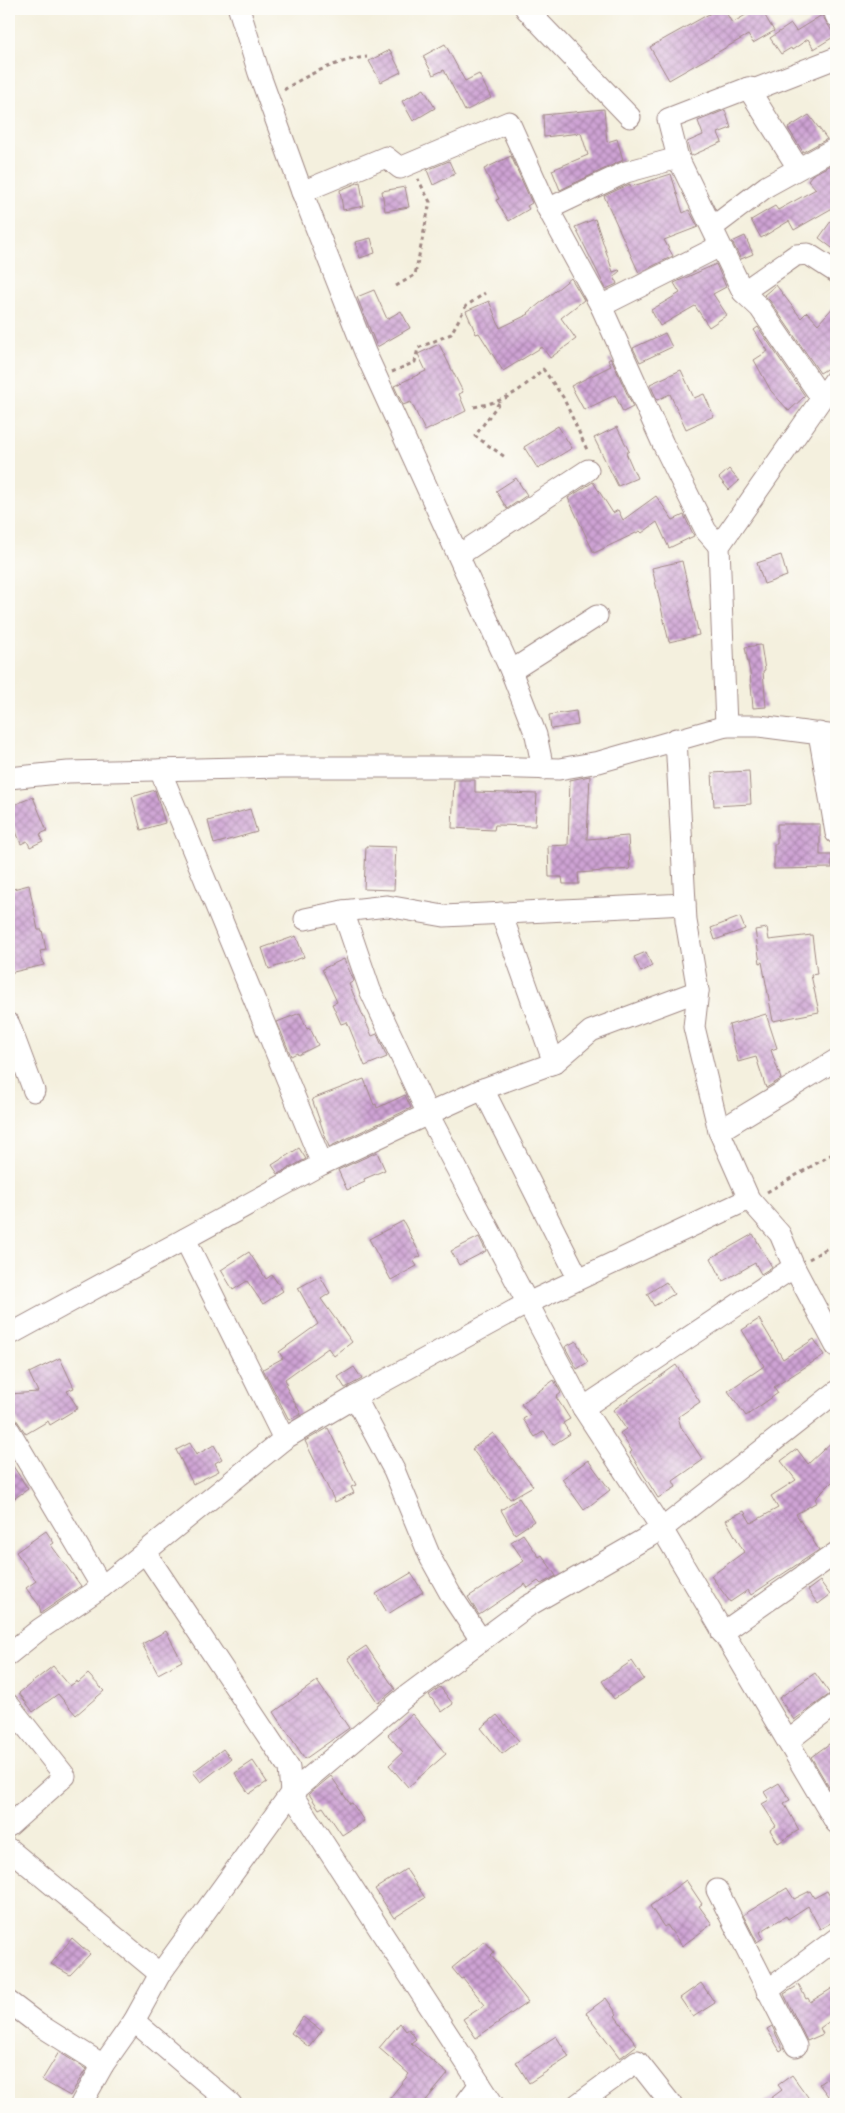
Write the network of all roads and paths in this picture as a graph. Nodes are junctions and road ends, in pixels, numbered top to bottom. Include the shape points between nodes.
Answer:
1 (239, 9) edge
2 (834, 9) edge
3 (536, 12) edge
4 (836, 16) edge
5 (366, 57) dead end
6 (836, 58) edge
7 (748, 88) junction
8 (269, 100) junction
9 (630, 117) dead end
10 (836, 148) edge
11 (678, 158) junction
12 (410, 164) junction
13 (798, 168) junction
14 (302, 192) junction
15 (548, 209) junction
16 (717, 237) junction
17 (836, 272) edge
18 (396, 286) dead end
19 (743, 292) junction
20 (485, 294) dead end
21 (601, 306) junction
22 (378, 378) junction
23 (836, 378) edge
24 (821, 397) junction
25 (500, 402) junction
26 (474, 407) dead end
27 (505, 456) dead end
28 (588, 470) joint
29 (719, 546) junction
30 (459, 555) junction
31 (597, 616) dead end
32 (511, 671) junction
33 (726, 726) junction
34 (828, 735) edge
35 (676, 739) junction
36 (543, 769) junction
37 (160, 770) junction
38 (9, 778) edge
39 (836, 833) edge
40 (685, 904) junction
41 (343, 911) junction
42 (501, 913) junction
43 (305, 919) dead end
44 (698, 991) junction
45 (9, 1024) edge
46 (836, 1060) edge
47 (554, 1063) junction
48 (483, 1089) junction
49 (34, 1091) dead end
50 (428, 1114) junction
51 (719, 1131) junction
52 (836, 1152) edge
53 (322, 1164) junction
54 (749, 1199) junction
55 (185, 1239) junction
56 (836, 1243) edge
57 (794, 1267) junction
58 (578, 1278) junction
59 (528, 1303) junction
60 (9, 1335) edge
61 (836, 1346) edge
62 (836, 1392) edge
63 (355, 1397) junction
64 (582, 1408) junction
65 (9, 1430) edge
66 (284, 1439) junction
67 (662, 1529) junction
68 (144, 1552) junction
69 (836, 1553) edge
70 (102, 1587) junction
71 (722, 1632) junction
72 (481, 1640) junction
73 (9, 1654) edge
74 (836, 1704) edge
75 (9, 1705) edge
76 (788, 1741) junction
77 (291, 1793) junction
78 (836, 1823) edge
79 (9, 1826) edge
80 (9, 1848) edge
81 (717, 1890) dead end
82 (836, 1939) edge
83 (160, 1974) junction
84 (768, 1991) junction
85 (9, 2002) edge
86 (134, 2021) junction
87 (796, 2046) dead end
88 (103, 2065) junction
89 (480, 2084) junction
90 (81, 2104) edge
91 (232, 2104) edge
92 (465, 2104) edge
93 (493, 2104) edge
94 (578, 2104) edge
95 (671, 2104) edge

1 - 8 street
2 - 4 street
3 - 9 street
5 - 8 path via 299,79
6 - 7 street via 756,89
7 - 11 street via 668,119
7 - 13 street
8 - 14 street
10 - 13 street
11 - 15 street via 626,172
11 - 16 street
12 - 14 street via 400,168 386,157
12 - 15 street via 509,122
12 - 18 path via 430,202 415,276
13 - 16 street via 767,186
14 - 22 street
15 - 21 street
16 - 19 street
16 - 21 street
17 - 19 street via 808,254 796,255
19 - 24 street via 760,308
20 - 22 path via 466,306 451,334 418,348 415,362
21 - 29 street via 663,444 706,531
22 - 30 street
23 - 24 street
24 - 29 street
25 - 26 path
25 - 27 path via 475,436
25 - 28 path via 521,391 543,369 563,397 591,458
28 - 30 street
29 - 33 street
30 - 32 street
31 - 32 street
32 - 36 street via 536,735
33 - 34 street via 759,726
33 - 35 street
34 - 39 street
35 - 36 street via 599,762
35 - 40 street
36 - 37 street via 282,767
37 - 38 street via 68,772
37 - 53 street
40 - 42 street
40 - 44 street
41 - 42 street via 387,906 444,916
41 - 43 street
41 - 50 street via 370,990
42 - 47 street
44 - 47 street via 591,1031
44 - 51 street via 694,1027
45 - 49 street
46 - 51 street
47 - 48 street
48 - 50 street
48 - 58 street
50 - 53 street
50 - 59 street
51 - 54 street
52 - 54 path via 773,1189
53 - 55 street
54 - 57 street via 780,1234
54 - 58 street
55 - 60 street
55 - 66 street
56 - 57 path
57 - 61 street
57 - 64 street
58 - 59 street
59 - 63 street
59 - 64 street
62 - 67 street
63 - 66 street
63 - 72 street via 394,1470 431,1559
64 - 67 street
65 - 70 street
66 - 68 street
67 - 71 street
67 - 72 street via 528,1606
68 - 70 street
68 - 77 street via 289,1768
69 - 71 street
70 - 73 street
71 - 76 street
72 - 77 street via 404,1698
74 - 76 street
75 - 79 street via 65,1776
76 - 78 street
77 - 83 street
77 - 89 street
80 - 83 street
81 - 84 street
82 - 84 street
83 - 86 street
84 - 87 street
85 - 88 street
86 - 88 street
86 - 91 street
88 - 90 street
89 - 92 street
89 - 93 street
94 - 95 street via 638,2061

